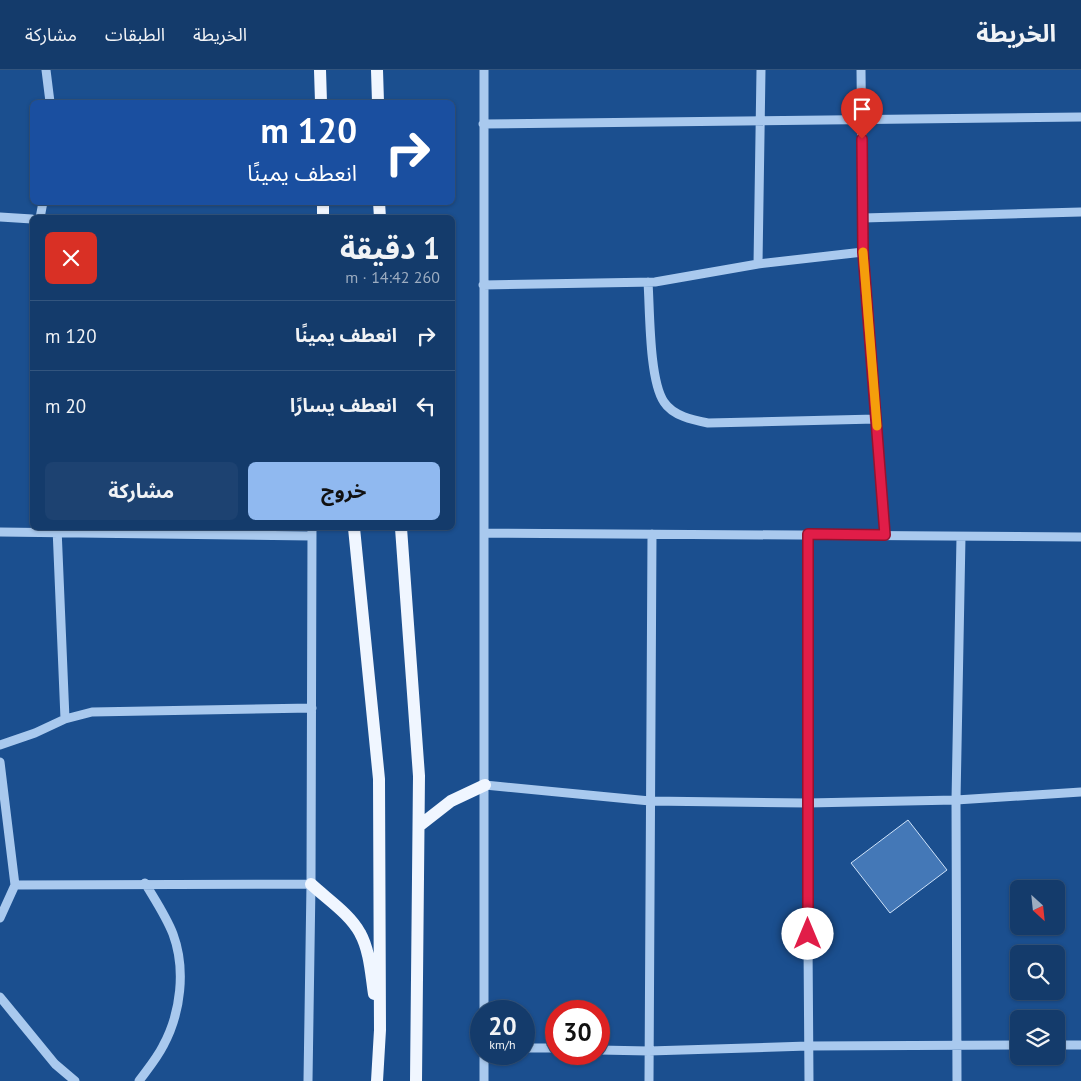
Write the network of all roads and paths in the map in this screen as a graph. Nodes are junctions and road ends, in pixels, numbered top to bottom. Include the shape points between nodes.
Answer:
1 (46, 70) edge
2 (320, 70) edge
3 (377, 70) edge
4 (484, 70) edge
5 (761, 70) edge
6 (861, 70) edge
7 (50, 100) edge
8 (321, 100) edge
9 (378, 100) edge
10 (1081, 117) edge
11 (861, 119) junction
12 (760, 122) junction
13 (483, 124) junction
14 (1081, 212) edge
15 (0, 217) edge
16 (863, 218) junction
17 (30, 219) edge
18 (863, 252) junction
19 (758, 264) junction
20 (648, 282) junction
21 (483, 285) junction
22 (876, 419) junction
23 (57, 530) edge
24 (354, 530) edge
25 (401, 530) edge
26 (0, 532) edge
27 (312, 532) edge
28 (484, 533) junction
29 (652, 534) junction
30 (808, 534) junction
31 (885, 535) junction
32 (961, 536) junction
33 (1081, 537) edge
34 (312, 708) junction
35 (65, 720) junction
36 (0, 745) edge
37 (0, 762) edge
38 (485, 785) junction
39 (1081, 792) edge
40 (956, 800) junction
41 (650, 801) junction
42 (807, 803) junction
43 (419, 826) junction
44 (145, 883) junction
45 (311, 884) junction
46 (15, 885) junction
47 (0, 918) edge
48 (0, 997) edge
49 (484, 1000) edge
50 (380, 1030) junction
51 (1010, 1045) edge
52 (1065, 1045) edge
53 (1081, 1045) edge
54 (808, 1046) junction
55 (956, 1046) junction
56 (610, 1050) edge
57 (649, 1051) junction
58 (484, 1065) edge
59 (75, 1081) edge
60 (139, 1081) edge
61 (308, 1081) edge
62 (377, 1081) edge
63 (416, 1081) edge
64 (484, 1081) edge
65 (649, 1081) edge
66 (809, 1081) edge
67 (957, 1081) edge

1 - 7 street
2 - 8 main road
3 - 9 main road
4 - 13 street
5 - 12 street
6 - 11 street
10 - 11 street
11 - 12 street
11 - 16 street
12 - 13 street
12 - 19 street
13 - 21 street
14 - 16 street
15 - 17 street
16 - 18 street
18 - 19 street
18 - 22 street
19 - 20 street
20 - 21 street
20 - 22 street via 654,381 664,404 684,418 708,423
21 - 28 street
22 - 31 street
23 - 26 street
23 - 27 street
23 - 35 street
24 - 50 main road via 379,779
25 - 43 main road via 419,776
27 - 34 street
28 - 29 street
28 - 38 street
29 - 30 street
29 - 41 street
30 - 31 street
30 - 42 street
31 - 32 street
32 - 33 street
32 - 40 street
34 - 35 street via 92,712
34 - 45 street
35 - 36 street
37 - 46 street
38 - 41 street
38 - 43 main road via 451,801
38 - 49 street
39 - 40 street
40 - 42 street
40 - 55 street
41 - 42 street
41 - 57 street
42 - 54 street
43 - 63 main road
44 - 45 street
44 - 46 street
44 - 60 street via 173,935 179,956 180,984 176,1016 163,1047
45 - 50 main road via 346,916 360,934 367,955
45 - 61 street
46 - 47 street
48 - 59 street via 55,1064
50 - 62 main road
51 - 55 street
52 - 53 street
54 - 55 street
54 - 57 street
54 - 66 street
55 - 67 street
56 - 57 street
57 - 65 street
58 - 64 street

